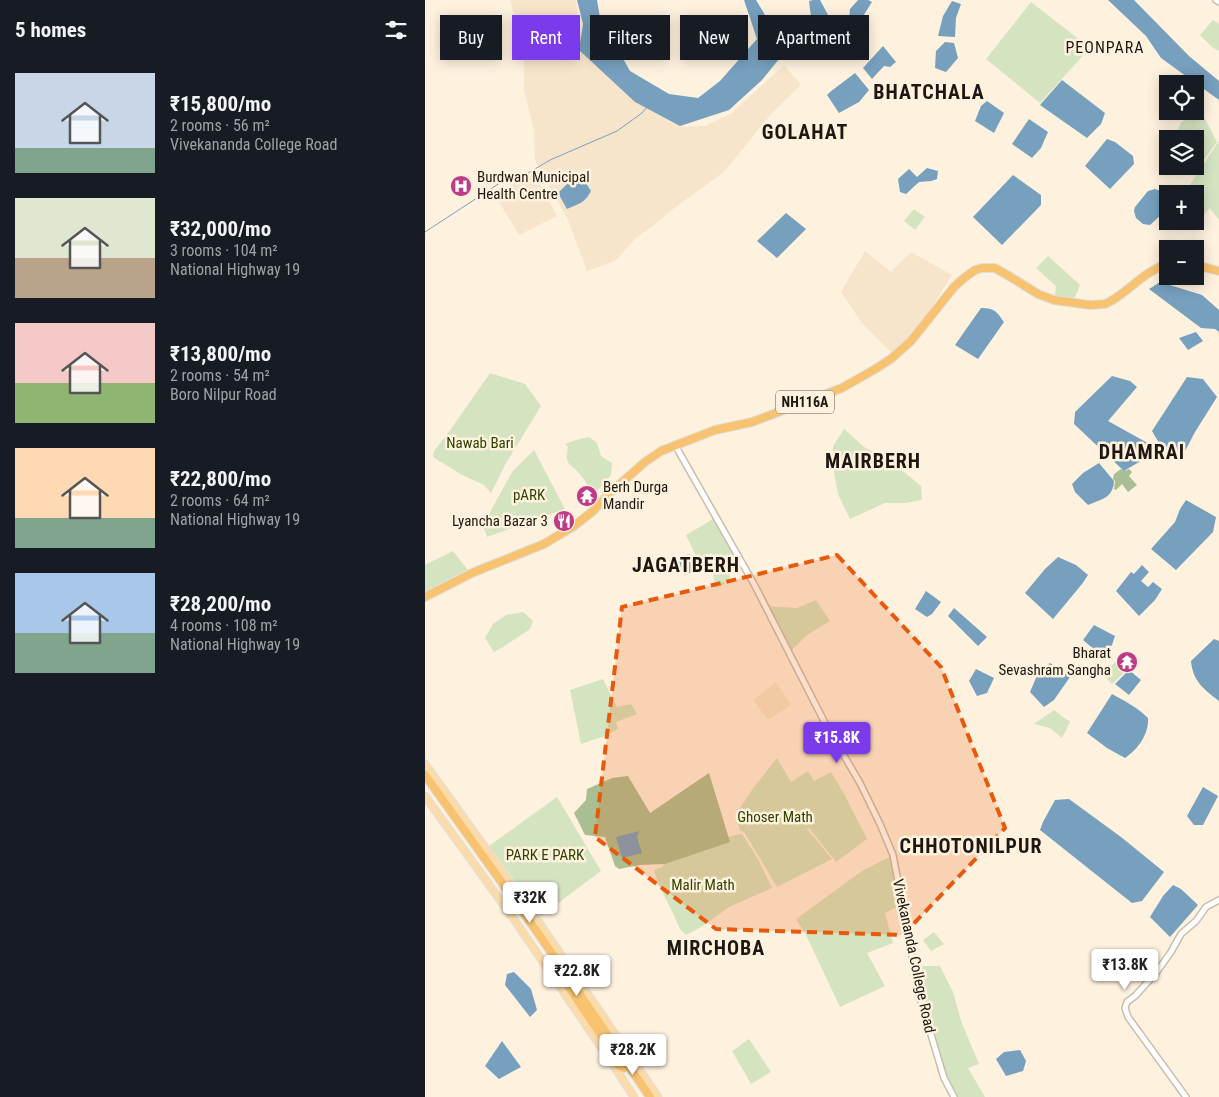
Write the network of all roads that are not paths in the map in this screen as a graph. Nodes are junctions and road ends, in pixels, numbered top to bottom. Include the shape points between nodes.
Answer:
1 (1204, 267) edge
2 (1159, 268) edge
3 (1219, 271) edge
4 (675, 445) junction
5 (425, 597) edge
6 (425, 764) edge
7 (425, 775) edge
8 (425, 784) edge
9 (425, 796) edge
10 (1219, 900) edge
11 (628, 1053) junction
12 (608, 1058) junction
13 (626, 1066) junction
14 (634, 1097) edge
15 (643, 1097) edge
16 (650, 1097) edge
17 (658, 1097) edge
18 (954, 1097) edge
19 (1186, 1097) edge

1 - 3 highway
2 - 4 highway, NH116A via 1111,301 1098,305 1046,297 995,268 975,270 954,287 911,341 872,371 841,388 774,414
4 - 5 highway, NH116A via 645,462 567,531
4 - 18 street, Vivekananda College Road via 754,584 857,778 893,855 920,998 944,1078
6 - 11 main road
7 - 13 highway via 538,933
8 - 13 highway
9 - 12 main road
10 - 19 street via 1205,908 1181,934 1156,973 1125,1008 1128,1018
11 - 13 highway
11 - 17 main road
12 - 13 highway
12 - 14 main road
13 - 15 highway
13 - 16 highway

